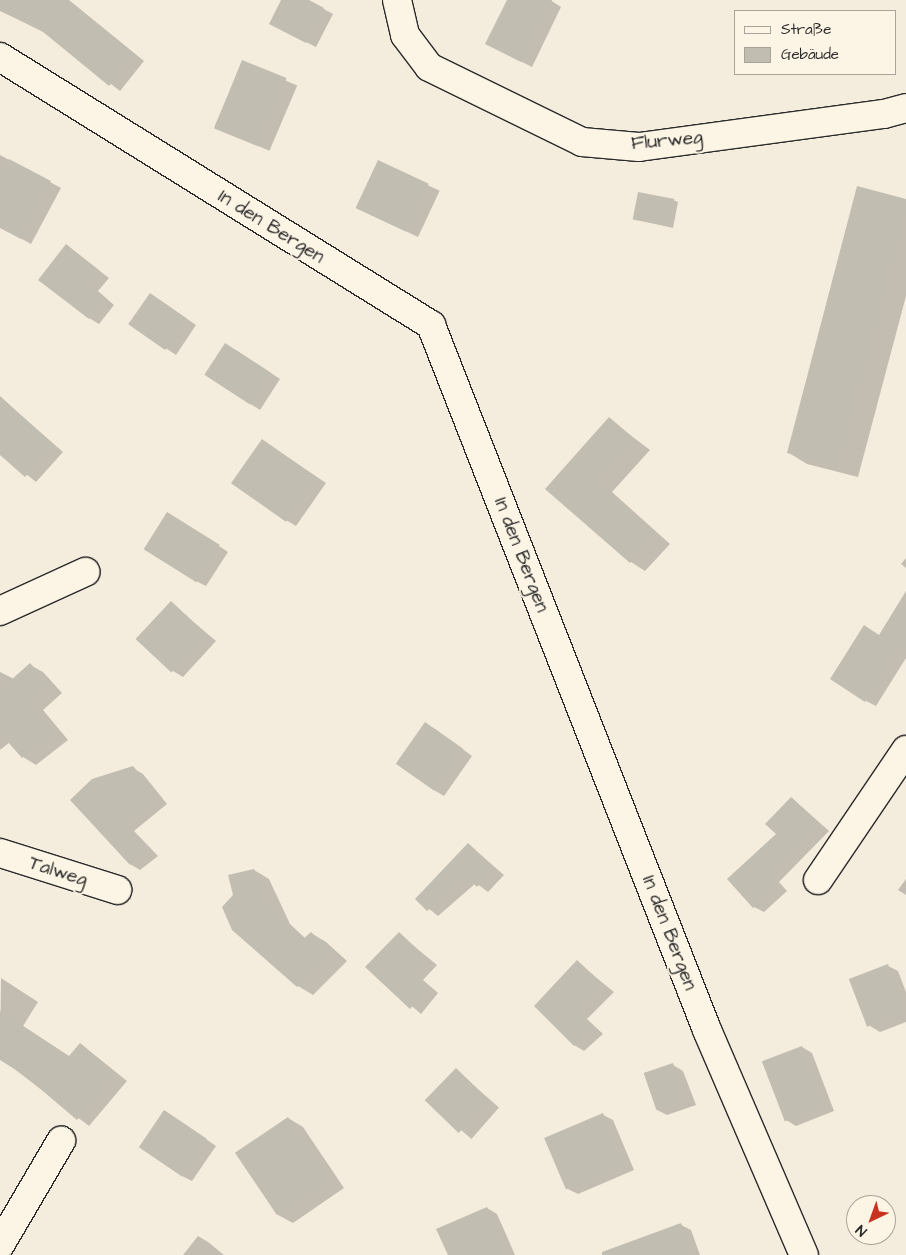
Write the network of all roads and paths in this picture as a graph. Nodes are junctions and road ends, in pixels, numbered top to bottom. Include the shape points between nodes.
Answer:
1 (397, 0) edge
2 (0, 57) edge
3 (906, 108) edge
4 (85, 572) dead end
5 (0, 611) edge
6 (906, 750) edge
7 (0, 853) edge
8 (818, 880) dead end
9 (116, 890) dead end
10 (61, 1141) dead end
11 (0, 1245) edge
12 (804, 1255) edge

1 - 3 street, Flurweg via 405,35 429,67 582,142 640,146 884,114
2 - 12 street, In den Bergen via 431,325 707,1030
4 - 5 street
6 - 8 street
7 - 9 street, Talweg
10 - 11 street

